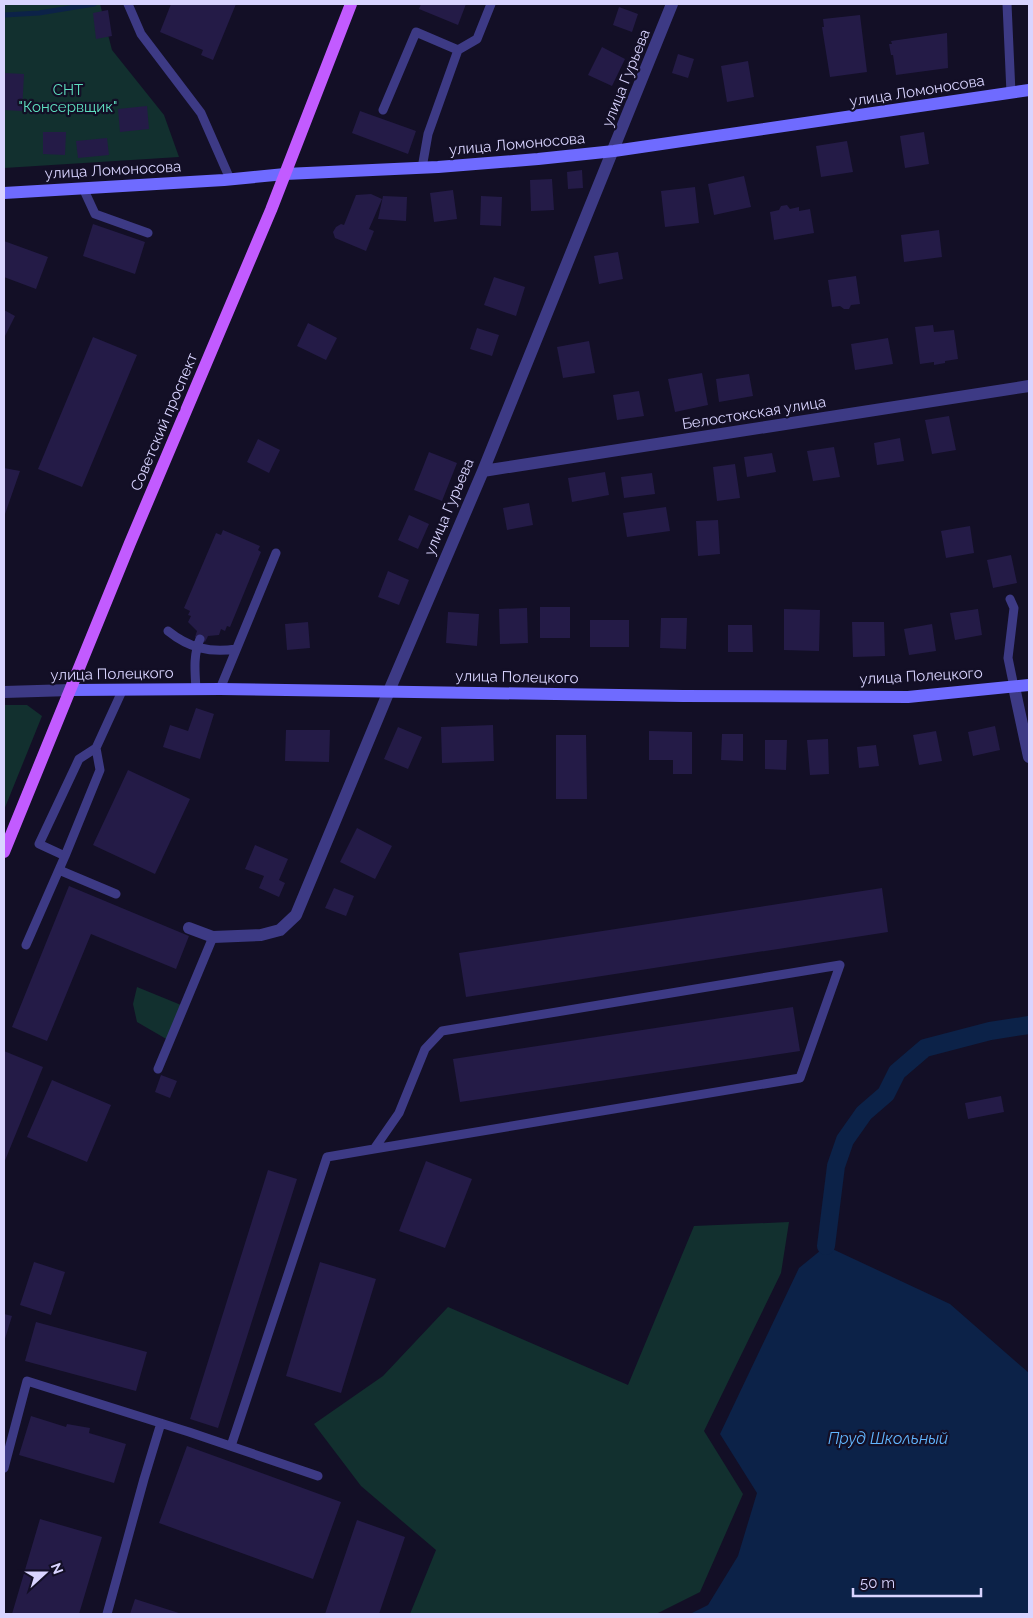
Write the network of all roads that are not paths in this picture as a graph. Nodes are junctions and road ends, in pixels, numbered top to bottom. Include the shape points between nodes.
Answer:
1 (128, 4) edge
2 (351, 4) edge
3 (491, 4) edge
4 (672, 4) edge
5 (1007, 4) edge
6 (458, 50) junction
7 (1029, 90) edge
8 (1012, 92) junction
9 (383, 110) dead end
10 (614, 152) junction
11 (422, 168) junction
12 (285, 174) junction
13 (230, 179) junction
14 (83, 188) junction
15 (4, 193) edge
16 (148, 233) dead end
17 (1029, 386) edge
18 (483, 471) junction
19 (276, 553) dead end
20 (1010, 599) dead end
21 (168, 632) dead end
22 (198, 643) junction
23 (236, 649) junction
24 (1029, 684) edge
25 (1014, 687) junction
26 (123, 689) junction
27 (196, 689) junction
28 (220, 689) junction
29 (71, 690) junction
30 (389, 691) junction
31 (4, 692) edge
32 (96, 748) junction
33 (1029, 757) edge
34 (4, 852) edge
35 (65, 856) junction
36 (59, 870) junction
37 (116, 894) dead end
38 (189, 928) dead end
39 (213, 937) junction
40 (26, 945) dead end
41 (158, 1069) dead end
42 (374, 1150) junction
43 (161, 1423) junction
44 (231, 1446) junction
45 (4, 1468) edge
46 (318, 1476) dead end
47 (108, 1614) edge

1 - 13 lane via 141,34 201,113
2 - 12 main road, Советский проспект
3 - 6 lane via 477,39
4 - 10 street, улица Гурьева
5 - 8 lane
6 - 9 lane via 416,32
6 - 11 lane via 428,134
7 - 8 street, улица Ломоносова
8 - 10 street, улица Ломоносова
10 - 11 street, улица Ломоносова
10 - 18 street, улица Гурьева
11 - 12 street, улица Ломоносова
12 - 13 street, улица Ломоносова
12 - 29 main road, Советский проспект
13 - 14 street, улица Ломоносова
14 - 15 street, улица Ломоносова
14 - 16 lane via 95,214
17 - 18 street, Белостокская улица
18 - 30 street, улица Гурьева
19 - 23 lane
20 - 25 lane via 1014,608 1008,658
21 - 22 lane via 178,639
22 - 23 lane via 212,650
22 - 27 lane
23 - 28 lane
24 - 25 street, улица Полецкого
25 - 30 street, улица Полецкого via 908,697
25 - 33 street
26 - 27 street, улица Полецкого
26 - 29 street, улица Полецкого
26 - 32 lane
27 - 28 street, улица Полецкого
28 - 30 street, улица Полецкого
29 - 31 street, улица Полецкого
29 - 34 main road, Советский проспект
30 - 39 street, улица Гурьева via 296,915 280,930 261,935
32 - 35 lane via 100,770
32 - 35 lane via 79,759 39,844
35 - 36 lane
36 - 37 lane
36 - 40 lane
38 - 39 street, улица Гурьева
39 - 41 lane
42 - 42 lane via 800,1078 840,965 442,1031 424,1049 400,1114
42 - 44 lane via 327,1157
43 - 44 lane
43 - 45 lane via 27,1381
43 - 47 lane
44 - 46 lane

